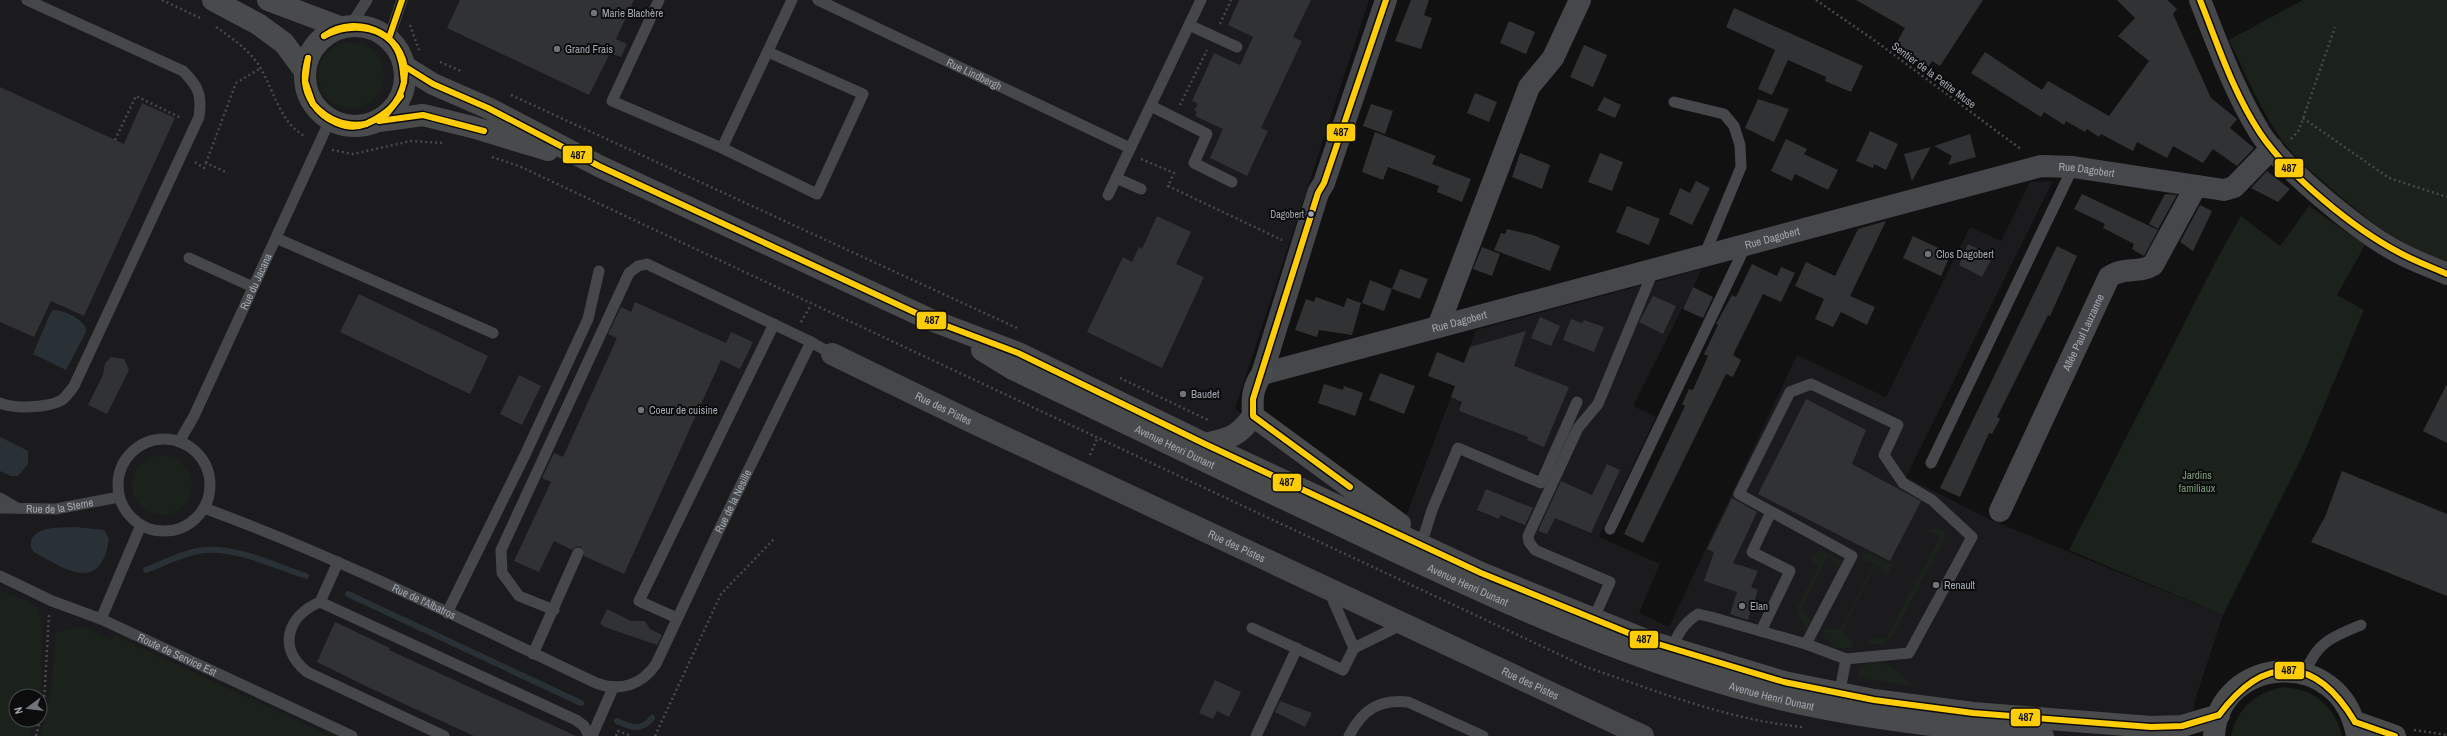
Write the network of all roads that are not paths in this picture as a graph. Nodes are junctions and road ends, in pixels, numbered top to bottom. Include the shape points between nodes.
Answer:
1 (27, 0) edge
2 (213, 0) edge
3 (268, 0) edge
4 (367, 0) edge
5 (402, 0) edge
6 (659, 0) edge
7 (792, 0) edge
8 (818, 0) edge
9 (1201, 0) edge
10 (1386, 0) edge
11 (1580, 0) edge
12 (2200, 0) edge
13 (1189, 25) junction
14 (346, 26) junction
15 (389, 38) junction
16 (1237, 47) dead end
17 (768, 52) junction
18 (404, 66) junction
19 (304, 70) junction
20 (1674, 102) dead end
21 (1151, 106) junction
22 (330, 120) junction
23 (379, 120) junction
24 (722, 148) junction
25 (2279, 149) junction
26 (1129, 150) junction
27 (599, 166) junction
28 (2073, 167) junction
29 (1116, 178) junction
30 (1232, 182) dead end
31 (2196, 186) junction
32 (1141, 189) dead end
33 (1108, 195) dead end
34 (276, 238) junction
35 (1746, 244) junction
36 (1704, 256) junction
37 (189, 258) dead end
38 (1654, 269) junction
39 (599, 271) dead end
40 (2447, 274) edge
41 (253, 287) junction
42 (931, 320) junction
43 (774, 324) junction
44 (1438, 327) junction
45 (493, 333) dead end
46 (811, 342) junction
47 (832, 354) joint
48 (1262, 374) junction
49 (1577, 402) dead end
50 (0, 403) edge
51 (1253, 416) junction
52 (179, 442) junction
53 (1205, 444) junction
54 (1932, 463) dead end
55 (119, 497) junction
56 (0, 498) edge
57 (0, 508) edge
58 (204, 508) junction
59 (20, 509) junction
60 (2000, 511) dead end
61 (1771, 512) junction
62 (141, 525) junction
63 (1610, 529) dead end
64 (1421, 544) junction
65 (578, 552) dead end
66 (338, 562) junction
67 (0, 576) edge
68 (1329, 590) junction
69 (320, 602) junction
70 (554, 610) junction
71 (447, 613) junction
72 (677, 618) junction
73 (101, 619) junction
74 (1593, 620) junction
75 (1403, 624) junction
76 (2360, 625) dead end
77 (1252, 628) dead end
78 (1761, 631) junction
79 (1806, 644) junction
80 (1297, 648) junction
81 (1354, 648) junction
82 (533, 654) junction
83 (1670, 657) junction
84 (1846, 659) junction
85 (2305, 673) junction
86 (642, 680) joint
87 (613, 688) junction
88 (1838, 701) junction
89 (2219, 715) junction
90 (2356, 729) edge
91 (2401, 732) edge
92 (352, 736) edge
93 (444, 736) edge
94 (589, 736) edge
95 (592, 736) edge
96 (1256, 736) edge
97 (1349, 736) edge
98 (1483, 736) edge
99 (1643, 736) edge
100 (2043, 736) edge
101 (2214, 736) edge

1 - 50 lane via 184,71 196,83 200,99 199,117 74,386 62,400 37,407 7,406
2 - 19 main road via 258,24 284,43
3 - 14 main road
4 - 14 lane
5 - 15 lane
6 - 24 lane via 612,101
7 - 17 lane
8 - 26 lane, Rue Lindbergh
9 - 13 lane
10 - 48 street via 1300,250
11 - 44 street via 1553,58 1529,87
12 - 25 street via 2231,80 2260,134
13 - 16 lane
13 - 21 lane
14 - 15 main road via 365,26 378,30
14 - 19 main road via 327,33 316,43 308,56
15 - 18 main road via 399,51
17 - 24 lane
17 - 24 lane via 862,94 817,194
18 - 23 main road via 404,85 400,99 391,111
18 - 27 main road, Avenue Henri Dunant via 433,84 488,108
19 - 22 main road via 308,95 316,109
20 - 36 lane via 1724,114 1734,126 1740,145 1741,167
21 - 26 lane
21 - 30 lane via 1207,134 1194,163
22 - 23 main road via 345,126 360,126
22 - 34 lane, Rue du Jacana
23 - 27 main road, Avenue Henri Dunant via 423,115 472,127
25 - 31 street, Rue Dagobert via 2234,187 2224,190
25 - 40 street via 2316,191 2373,244 2394,250
26 - 29 lane
27 - 42 main road, Avenue Henri Dunant
28 - 31 street, Rue Dagobert
28 - 35 street, Rue Dagobert via 2041,166
28 - 54 lane
29 - 32 lane
29 - 33 lane
31 - 60 street, Allée Paul Lauzanne via 2153,265 2147,269 2123,270 2109,277
34 - 41 lane, Rue du Jacana
34 - 45 lane
35 - 36 street, Rue Dagobert
35 - 63 lane
36 - 38 street, Rue Dagobert
37 - 41 lane
38 - 44 street, Rue Dagobert
38 - 74 lane via 1598,404 1578,428 1528,536 1535,550 1610,582
39 - 71 lane via 588,319
41 - 52 lane, Rue du Jacana via 194,416
42 - 53 main road, Avenue Henri Dunant via 1018,353
42 - 83 main road, Avenue Henri Dunant via 1013,369 1434,570 1559,626
43 - 46 lane
43 - 70 lane via 647,264 638,266 629,274 501,550 502,573 519,596
43 - 72 lane via 639,601
44 - 48 street, Rue Dagobert
46 - 47 lane
46 - 72 lane, Rue de la Nesille
47 - 68 street, Rue des Pistes
48 - 51 main road via 1253,392
49 - 64 lane via 1541,483 1458,448
51 - 53 main road via 1234,437
51 - 64 main road via 1400,524
52 - 55 lane via 161,439 147,442 135,449 125,459 119,472
52 - 58 lane via 199,455 206,467 210,480
53 - 64 main road, Avenue Henri Dunant
55 - 59 lane, Rue de la Sterne via 56,509
55 - 62 lane via 127,513
56 - 59 lane
57 - 59 lane, Rue de la Sterne
58 - 62 lane via 195,520 181,528 166,532 151,530
58 - 66 lane, Rue de l'Albatros via 262,529
61 - 78 lane via 1752,552 1790,571
61 - 79 lane via 1852,556
61 - 84 lane via 1739,494 1790,392 1811,384 1898,425 1884,455 1903,484 1932,500 1972,537 1909,653
62 - 73 lane
64 - 74 main road, Avenue Henri Dunant via 1480,574
65 - 70 lane
66 - 69 lane
66 - 71 lane, Rue de l'Albatros
67 - 73 lane, Route de Service Est via 52,601
68 - 75 street, Rue des Pistes
68 - 81 lane
69 - 93 lane via 301,614 289,637 289,646 296,662 308,672
69 - 94 lane via 576,720 584,726
70 - 82 lane
71 - 82 lane, Rue de l'Albatros
72 - 86 lane, Rue de la Nesille via 656,664
73 - 92 lane, Route de Service Est
74 - 83 main road, Avenue Henri Dunant
75 - 81 lane
75 - 99 street, Rue des Pistes
76 - 85 lane via 2329,638 2310,660
77 - 80 lane
78 - 79 lane
78 - 83 lane via 1698,614 1679,631
79 - 84 lane
80 - 81 lane via 1343,670
80 - 96 lane
82 - 87 lane, Rue de l'Albatros via 596,683
83 - 88 main road, Avenue Henri Dunant via 1784,682
84 - 88 lane
85 - 89 main road via 2288,670 2254,677 2228,699
85 - 90 main road via 2322,680 2336,691 2348,705
86 - 87 lane, Rue de l'Albatros
87 - 95 lane
88 - 89 main road, Avenue Henri Dunant via 2151,727 2182,726
88 - 100 main road, Avenue Henri Dunant via 1918,724
89 - 101 main road
90 - 91 main road
97 - 98 lane via 1357,720 1369,709 1386,702 1398,701 1408,702

